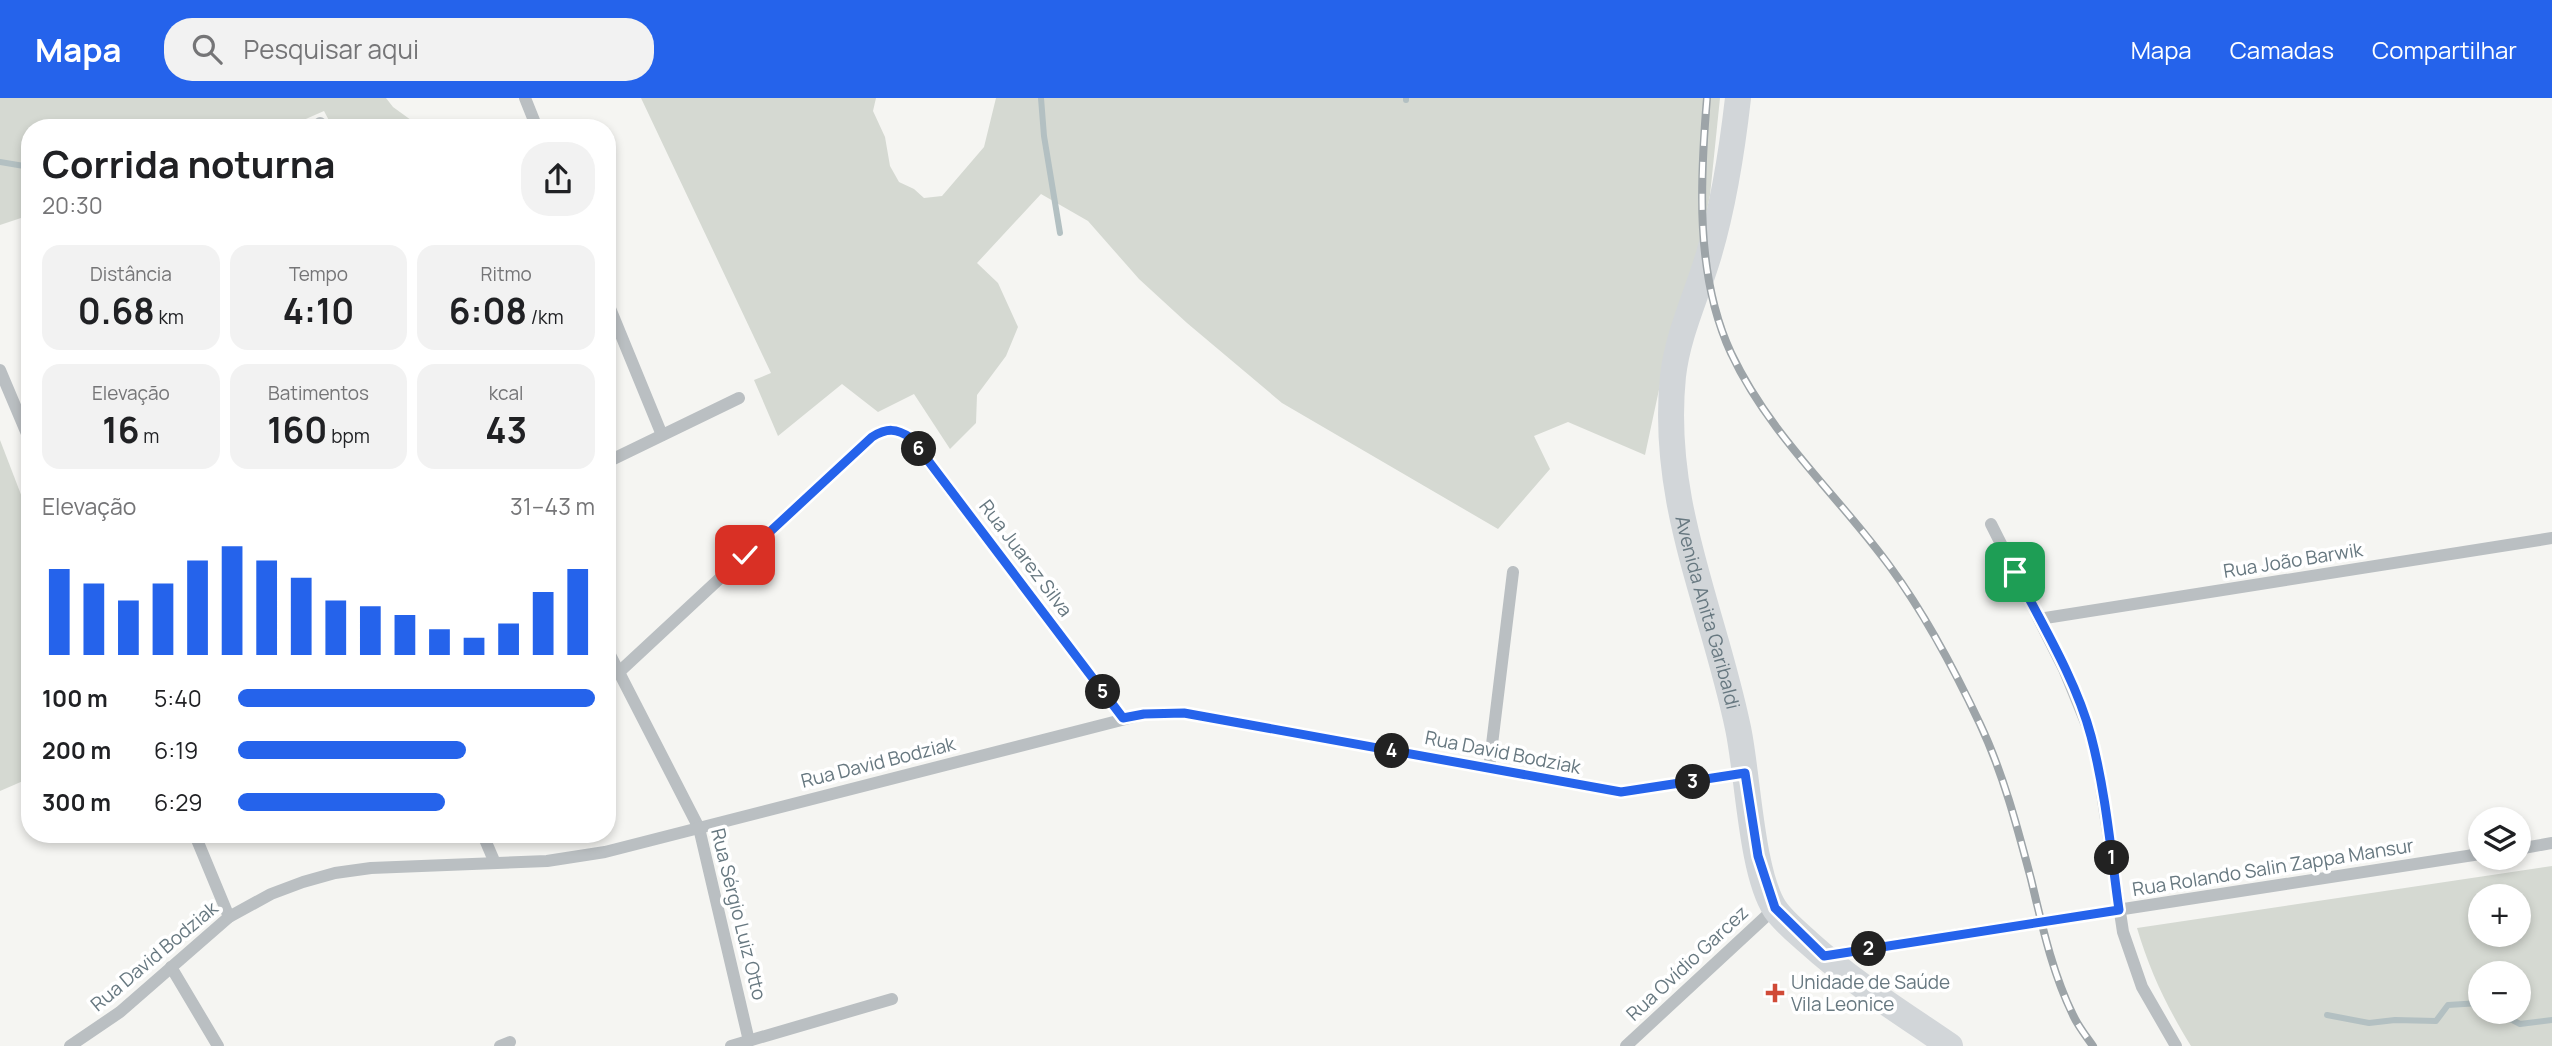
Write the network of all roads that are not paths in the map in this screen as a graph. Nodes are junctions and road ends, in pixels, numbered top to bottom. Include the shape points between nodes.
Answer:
1 (525, 98) edge
2 (1738, 98) edge
3 (533, 119) edge
4 (616, 323) edge
5 (0, 370) edge
6 (739, 398) dead end
7 (21, 420) edge
8 (662, 435) junction
9 (616, 457) edge
10 (1991, 524) dead end
11 (2552, 538) edge
12 (1513, 572) dead end
13 (2039, 619) junction
14 (616, 669) edge
15 (618, 673) junction
16 (1123, 718) junction
17 (1489, 769) junction
18 (1745, 773) junction
19 (699, 828) junction
20 (198, 843) edge
21 (486, 843) edge
22 (2552, 843) edge
23 (2531, 847) edge
24 (2468, 857) edge
25 (495, 863) junction
26 (1775, 908) junction
27 (2119, 910) junction
28 (229, 917) junction
29 (1824, 956) junction
30 (171, 967) junction
31 (892, 999) dead end
32 (749, 1041) junction
33 (70, 1046) edge
34 (218, 1046) edge
35 (731, 1046) edge
36 (1626, 1046) edge
37 (1950, 1046) edge
38 (2176, 1046) edge

1 - 3 street
2 - 18 main road, Avenida Anita Garibaldi via 1718,226 1680,341 1671,429 1685,537 1730,693
4 - 8 street
5 - 7 street
6 - 8 street
8 - 9 street
10 - 13 street
11 - 13 street, Rua João Barwik
12 - 17 street
13 - 27 street via 2091,735
14 - 15 street, Rua Sérgio Luiz Otto
15 - 16 street, Rua Juarez Silva via 872,437 891,429 911,438
15 - 19 street, Rua Sérgio Luiz Otto
16 - 17 street, Rua David Bodziak via 1184,713
16 - 19 street, Rua David Bodziak
17 - 18 street, Rua David Bodziak via 1621,792
18 - 26 main road, Avenida Anita Garibaldi via 1758,856
19 - 25 street, Rua David Bodziak via 577,857
19 - 32 street, Rua Sérgio Luiz Otto
20 - 28 street
21 - 25 street
22 - 23 street
24 - 27 street, Rua Rolando Salin Zappa Mansur
25 - 28 street, Rua David Bodziak via 335,873 271,894
26 - 29 main road, Avenida Anita Garibaldi
26 - 36 street, Rua Ovídio Garcez
27 - 29 street, Rua Rolando Salin Zappa Mansur
27 - 38 street via 2130,956
28 - 30 street, Rua David Bodziak
29 - 37 main road, Avenida Anita Garibaldi
30 - 33 street, Rua David Bodziak via 120,1012
30 - 34 street
31 - 32 street
32 - 35 street

